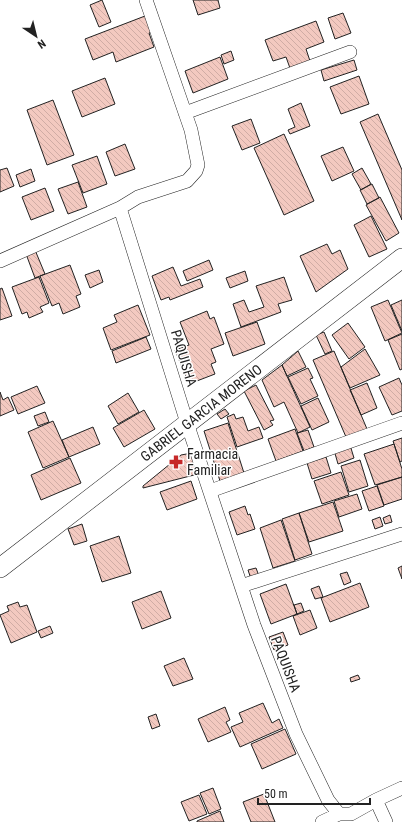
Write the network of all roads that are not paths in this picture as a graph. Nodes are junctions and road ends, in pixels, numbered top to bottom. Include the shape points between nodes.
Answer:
1 (146, 0) edge
2 (350, 52) dead end
3 (185, 113) junction
4 (120, 208) junction
5 (402, 258) edge
6 (0, 261) edge
7 (187, 423) junction
8 (402, 423) edge
9 (210, 491) junction
10 (402, 534) edge
11 (0, 568) edge
12 (241, 586) junction
13 (402, 788) edge
14 (376, 800) junction
15 (339, 814) junction
16 (322, 822) edge
17 (386, 822) edge

1 - 3 street
2 - 3 street
3 - 4 street via 198,158 196,172 187,181 138,197
4 - 6 street
4 - 7 street, PAQUISHA
5 - 7 street, GABRIEL GARCIA MORENO
7 - 9 street, PAQUISHA
7 - 11 street, GABRIEL GARCIA MORENO
8 - 9 street
9 - 12 street, PAQUISHA
10 - 12 street
12 - 15 street, PAQUISHA via 296,734 328,800
13 - 14 street
14 - 15 street via 351,814
14 - 17 street
15 - 16 street

